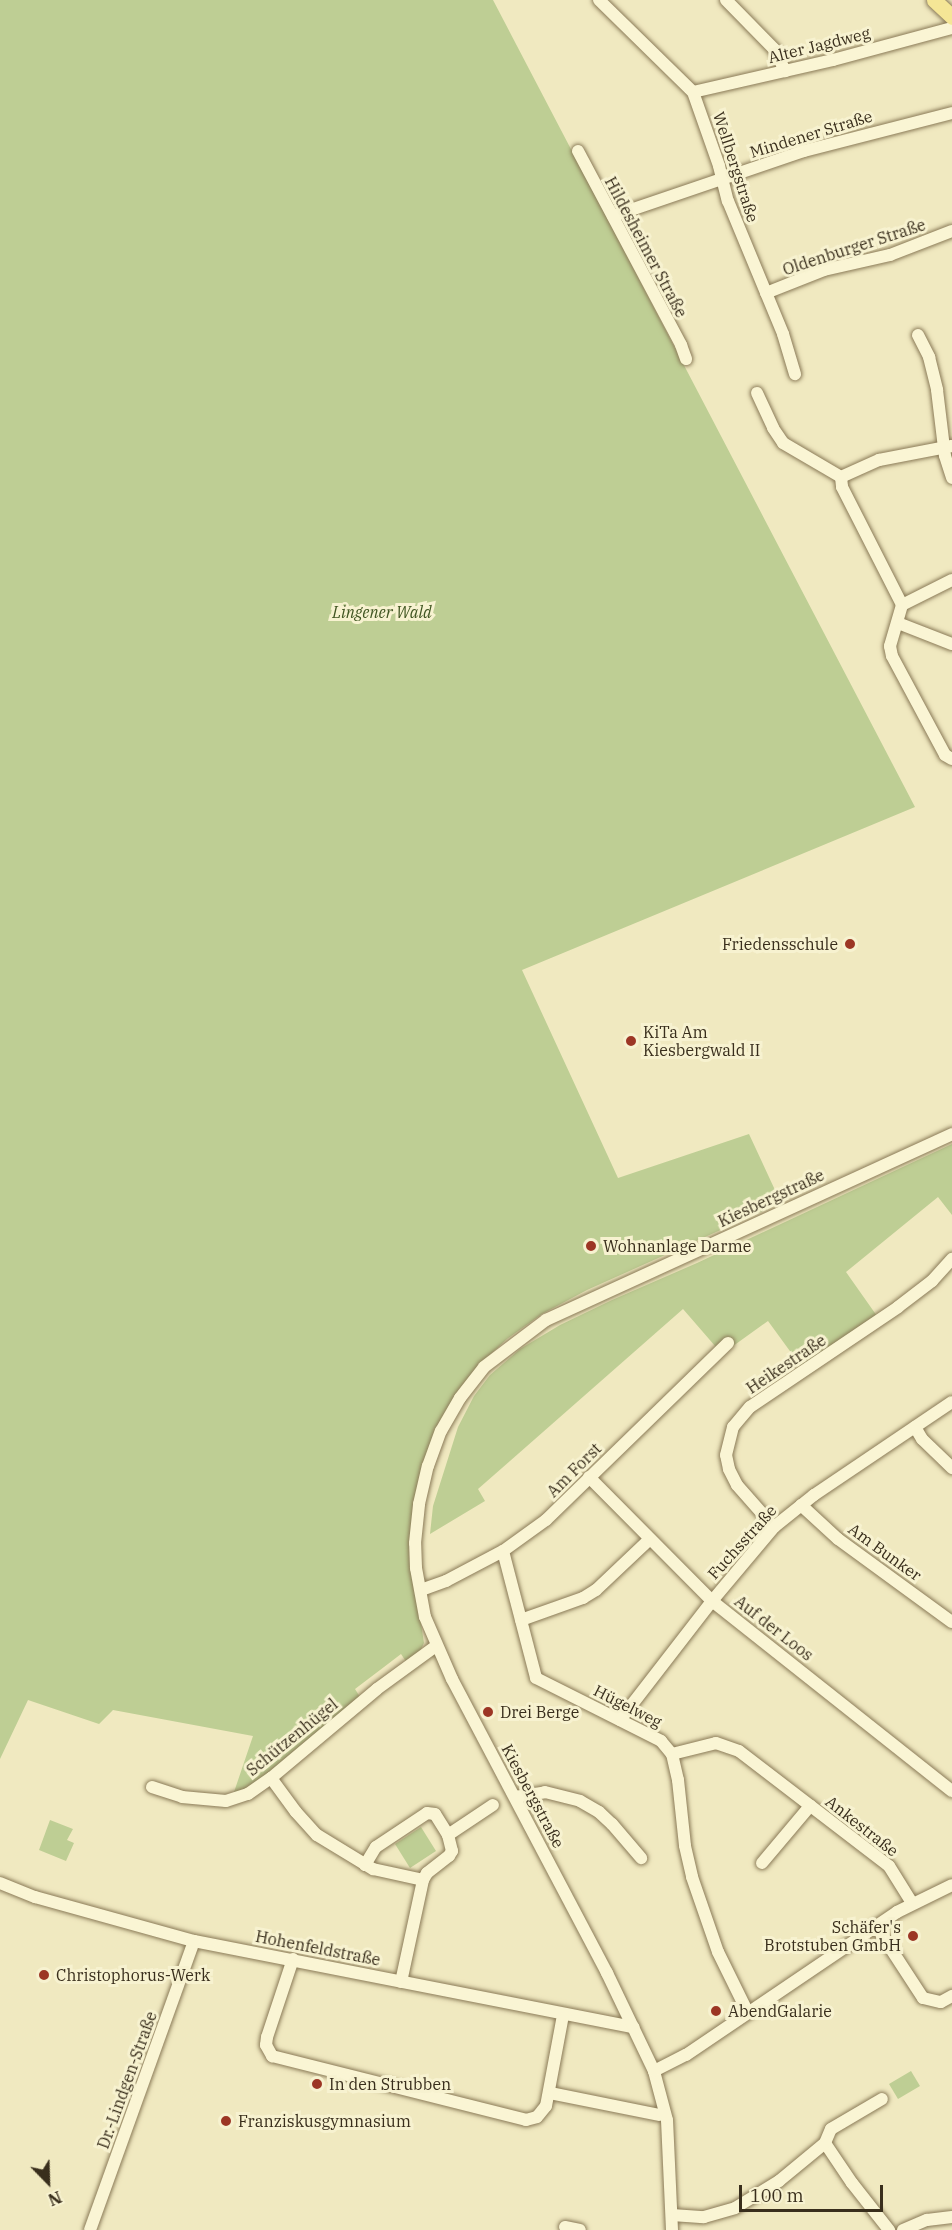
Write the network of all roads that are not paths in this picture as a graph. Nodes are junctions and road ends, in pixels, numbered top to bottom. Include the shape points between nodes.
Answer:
1 (599, 0) edge
2 (726, 0) edge
3 (934, 0) edge
4 (952, 17) edge
5 (952, 28) edge
6 (786, 71) junction
7 (693, 92) junction
8 (952, 113) edge
9 (578, 150) dead end
10 (722, 179) junction
11 (613, 216) junction
12 (952, 231) edge
13 (766, 293) junction
14 (918, 335) dead end
15 (686, 359) dead end
16 (795, 374) dead end
17 (757, 393) dead end
18 (948, 447) edge
19 (840, 477) junction
20 (952, 478) edge
21 (952, 580) edge
22 (902, 605) junction
23 (898, 623) junction
24 (952, 644) edge
25 (952, 759) edge
26 (952, 1134) edge
27 (952, 1259) edge
28 (728, 1343) dead end
29 (952, 1402) edge
30 (915, 1427) junction
31 (952, 1468) edge
32 (589, 1478) junction
33 (801, 1505) junction
34 (774, 1527) junction
35 (650, 1539) junction
36 (503, 1551) junction
37 (421, 1590) junction
38 (712, 1601) junction
39 (521, 1620) junction
40 (952, 1622) edge
41 (436, 1646) junction
42 (620, 1720) junction
43 (672, 1754) junction
44 (271, 1778) junction
45 (152, 1787) dead end
46 (952, 1791) edge
47 (515, 1797) junction
48 (494, 1805) dead end
49 (810, 1806) junction
50 (448, 1835) junction
51 (641, 1858) dead end
52 (762, 1863) dead end
53 (365, 1865) junction
54 (423, 1880) junction
55 (0, 1883) edge
56 (952, 1885) edge
57 (912, 1903) junction
58 (876, 1926) junction
59 (194, 1941) junction
60 (293, 1959) junction
61 (401, 1982) junction
62 (952, 1995) edge
63 (748, 2013) junction
64 (563, 2015) junction
65 (634, 2027) junction
66 (654, 2071) junction
67 (550, 2093) junction
68 (882, 2099) dead end
69 (659, 2115) dead end
70 (825, 2143) junction
71 (672, 2215) junction
72 (952, 2217) edge
73 (565, 2227) dead end
74 (90, 2230) edge
75 (580, 2230) edge
76 (672, 2230) edge
77 (889, 2230) edge
78 (903, 2230) edge

1 - 7 street, Wellbergstraße
2 - 6 street via 774,49
3 - 4 main road
5 - 6 street, Alter Jagdweg
6 - 7 street, Alter Jagdweg
7 - 10 street, Wellbergstraße
8 - 10 street, Mindener Straße via 857,135
9 - 11 street, Hildesheimer Straße
10 - 11 street, Mindener Straße
10 - 13 street, Wellbergstraße
11 - 15 street, Hildesheimer Straße
12 - 13 street, Oldenburger Straße via 890,255 824,270
13 - 16 street, Wellbergstraße
14 - 18 street via 929,357
17 - 19 street via 783,443
18 - 19 street via 879,460
18 - 20 street via 947,467
19 - 22 street
21 - 22 street
22 - 23 street
23 - 24 street
23 - 25 street via 890,646 892,656 945,755
26 - 37 street, Kiesbergstraße via 546,1320 484,1367 441,1431 428,1466 415,1543
27 - 34 street, Heikestraße via 932,1281 898,1307 750,1407 733,1427 726,1455 729,1469 737,1485
28 - 32 street, Am Forst
29 - 30 street, Fuchsstraße
30 - 31 street
30 - 33 street, Fuchsstraße
32 - 35 street, Auf der Loos
32 - 36 street, Am Forst via 546,1520
33 - 34 street, Fuchsstraße
33 - 40 street, Am Bunker via 838,1539
34 - 38 street, Fuchsstraße
35 - 38 street, Auf der Loos
35 - 39 street via 583,1598
36 - 37 street, Am Forst
36 - 39 street, Hügelweg
37 - 41 street, Kiesbergstraße via 425,1617
38 - 42 street, Fuchsstraße
38 - 46 street, Auf der Loos
39 - 42 street, Hügelweg via 536,1678
41 - 44 street, Schützenhügel via 377,1689
41 - 47 street, Kiesbergstraße
42 - 43 street, Hügelweg via 661,1741
43 - 49 street, Ankestraße via 716,1743 726,1745
43 - 63 street via 692,1877 718,1952
44 - 45 street, Schützenhügel via 248,1794 226,1801 182,1797
44 - 53 street via 317,1835
47 - 51 street via 545,1792 580,1801 612,1824
47 - 65 street, Kiesbergstraße
48 - 50 street
49 - 52 street, Ankestraße
49 - 57 street, Ankestraße via 889,1866
50 - 53 street via 435,1814 427,1813 376,1847
50 - 54 street via 452,1851
53 - 54 street
54 - 61 street
55 - 59 street, Hohenfeldstraße via 35,1897
56 - 57 street
57 - 58 street
58 - 62 street via 923,1998 941,2002
58 - 63 street
59 - 60 street, Hohenfeldstraße
59 - 74 street, Dr.-Lindgen-Straße
60 - 61 street, Hohenfeldstraße
60 - 67 street via 267,2037 266,2045 272,2056 526,2120 543,2113
61 - 64 street, Hohenfeldstraße
63 - 66 street via 686,2055
64 - 65 street, Hohenfeldstraße
64 - 67 street
65 - 66 street, Kiesbergstraße
66 - 71 street, Kiesbergstraße via 667,2120
67 - 69 street
68 - 70 street via 831,2129
70 - 71 street via 779,2181 735,2208 704,2217
70 - 77 street
71 - 76 street, Kiesbergstraße
72 - 78 street via 927,2220
73 - 75 street

